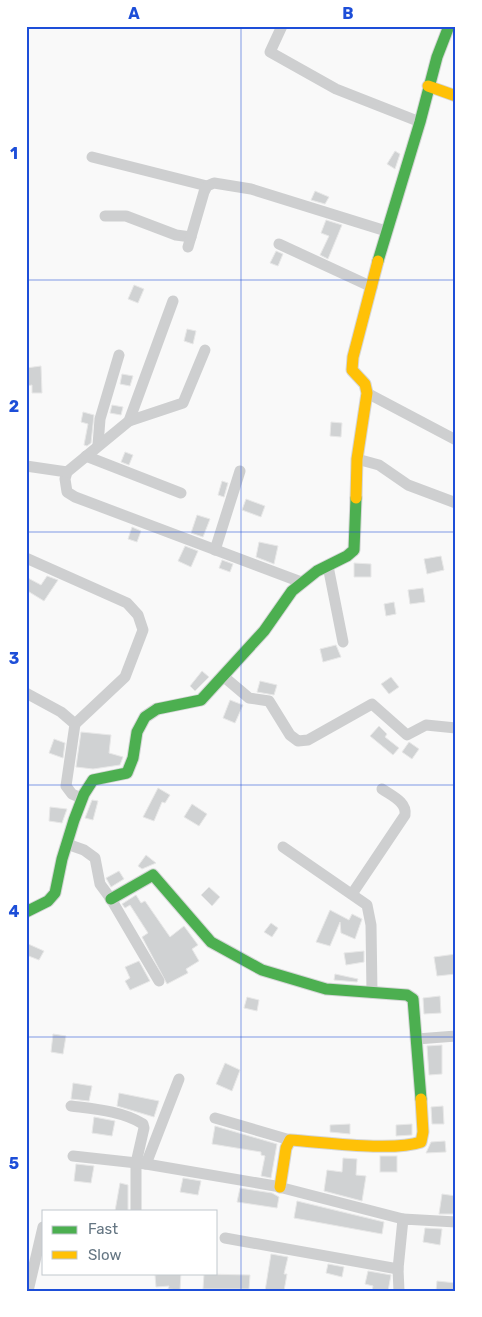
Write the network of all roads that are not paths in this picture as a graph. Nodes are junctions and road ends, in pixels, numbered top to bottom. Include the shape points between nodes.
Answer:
1 (282, 26) edge
2 (449, 26) edge
3 (428, 86) junction
4 (456, 96) edge
5 (420, 122) junction
6 (92, 157) dead end
7 (207, 186) junction
8 (105, 216) dead end
9 (386, 231) junction
10 (279, 244) dead end
11 (372, 287) junction
12 (173, 301) dead end
13 (205, 350) dead end
14 (119, 355) dead end
15 (367, 393) junction
16 (129, 421) junction
17 (456, 440) edge
18 (98, 445) junction
19 (86, 456) junction
20 (357, 459) junction
21 (26, 466) edge
22 (240, 471) dead end
23 (67, 472) junction
24 (181, 493) dead end
25 (456, 502) edge
26 (215, 550) junction
27 (26, 558) edge
28 (328, 566) junction
29 (301, 582) junction
30 (342, 642) dead end
31 (224, 676) junction
32 (26, 693) edge
33 (76, 724) junction
34 (456, 728) edge
35 (382, 789) dead end
36 (81, 798) junction
37 (67, 844) junction
38 (283, 847) dead end
39 (352, 894) junction
40 (111, 899) junction
41 (26, 912) edge
42 (158, 981) dead end
43 (372, 993) junction
44 (456, 1036) edge
45 (416, 1039) junction
46 (179, 1079) dead end
47 (71, 1106) dead end
48 (215, 1118) dead end
49 (290, 1140) junction
50 (72, 1156) dead end
51 (141, 1164) junction
52 (280, 1187) junction
53 (136, 1210) edge
54 (403, 1219) junction
55 (456, 1222) edge
56 (42, 1231) edge
57 (225, 1238) dead end
58 (398, 1269) junction
59 (28, 1291) edge
60 (399, 1291) edge

1 - 5 street via 270,52 336,89
2 - 3 street
3 - 4 street
3 - 5 street
5 - 9 street
6 - 7 street
7 - 8 street via 190,242 126,216
7 - 9 street via 223,184 251,189
9 - 11 street
10 - 11 street
11 - 15 street via 352,370 365,384
12 - 16 street
13 - 16 street via 183,403
14 - 18 street via 100,419
15 - 17 street
15 - 20 street
16 - 18 street
18 - 19 street
19 - 23 street
19 - 24 street
20 - 25 street via 379,465 408,485
20 - 28 street via 354,550
21 - 23 street
22 - 26 street
23 - 26 street via 67,492 75,497
26 - 29 street
27 - 33 street via 127,603 142,622 142,638 125,677
28 - 29 street
28 - 30 street
29 - 31 street
31 - 34 street via 249,698 269,701 298,741 308,740 372,704 407,735 426,725
31 - 36 street via 192,704 149,712 137,732 134,759 127,773 94,780 88,784
32 - 33 street
33 - 36 street via 66,786
35 - 39 street via 404,804 406,809
36 - 37 street
37 - 40 street via 92,855 100,884
37 - 41 street via 55,894
38 - 39 street
39 - 43 street via 367,905 370,913
40 - 42 street
40 - 43 street via 153,875 202,934 227,952 262,970 302,983 339,991
43 - 45 street via 410,996 414,1005
44 - 45 street
45 - 49 street via 421,1142 410,1146 385,1146
46 - 51 street
47 - 51 street via 128,1117 142,1124
48 - 49 street
49 - 52 street
50 - 51 street
51 - 52 street
51 - 53 street
52 - 54 street
54 - 55 street
54 - 58 street
56 - 59 street
57 - 58 street
58 - 60 street

